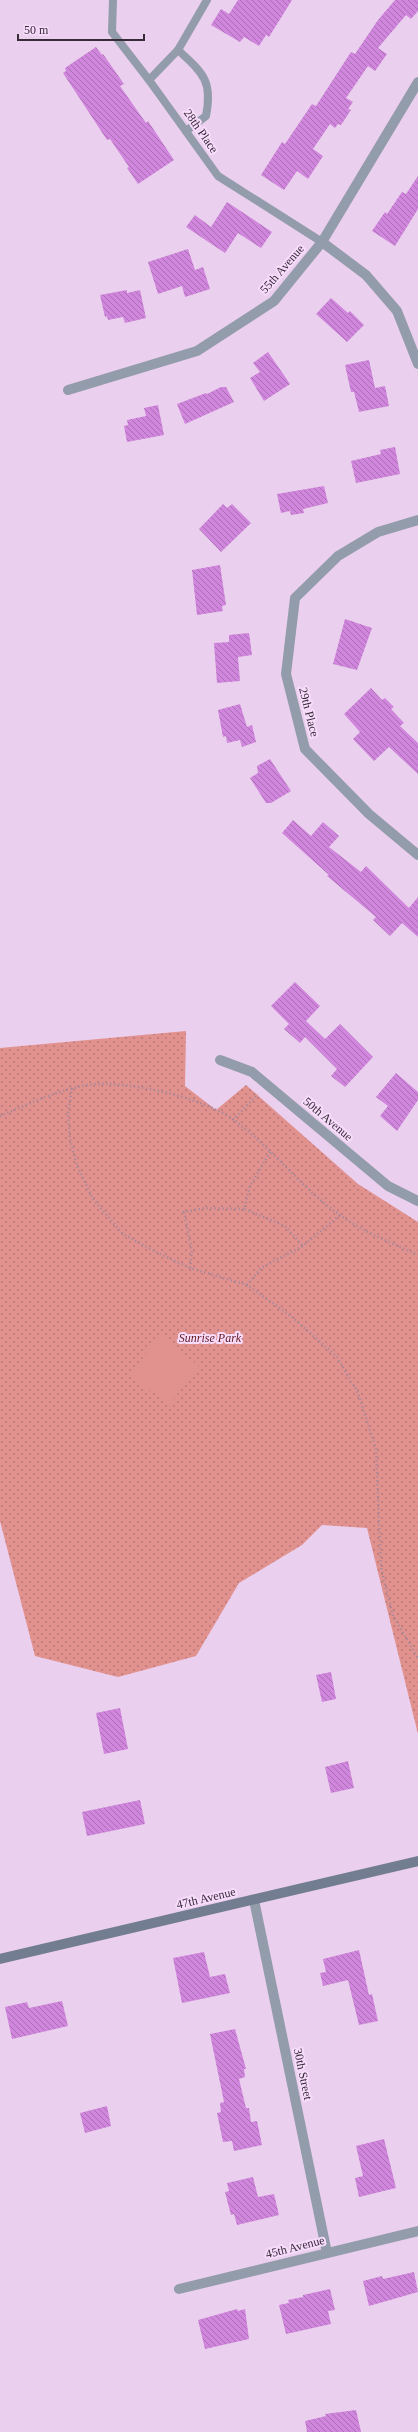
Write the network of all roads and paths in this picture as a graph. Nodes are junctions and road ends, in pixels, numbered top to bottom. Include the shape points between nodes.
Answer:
1 (113, 0) edge
2 (206, 0) edge
3 (178, 50) junction
4 (149, 80) junction
5 (418, 82) edge
6 (186, 132) junction
7 (322, 242) junction
8 (418, 364) edge
9 (68, 390) dead end
10 (418, 520) edge
11 (418, 855) edge
12 (220, 1060) dead end
13 (267, 1084) junction
14 (72, 1088) junction
15 (0, 1116) edge
16 (233, 1120) junction
17 (270, 1152) junction
18 (418, 1201) edge
19 (244, 1209) junction
20 (340, 1215) junction
21 (303, 1246) junction
22 (418, 1256) edge
23 (190, 1268) junction
24 (247, 1285) junction
25 (418, 1658) edge
26 (418, 1861) edge
27 (254, 1900) junction
28 (0, 1959) edge
29 (418, 2231) edge
30 (327, 2253) junction
31 (179, 2289) dead end

1 - 4 lane, 28th Place via 112,32
2 - 3 lane
3 - 4 lane
3 - 6 lane via 197,68 206,83 210,97 206,116
4 - 6 lane, 28th Place
5 - 7 street, 55th Avenue
6 - 7 lane, 28th Place via 218,176
7 - 8 street via 366,275 397,311
7 - 9 street, 55th Avenue via 274,301 197,350
10 - 11 street, 29th Place via 378,532 338,556 295,598 286,674 305,749 369,814
12 - 13 street, 50th Avenue via 252,1072
13 - 16 path
13 - 18 street, 50th Avenue via 388,1186
14 - 15 path via 40,1098
14 - 16 path via 90,1085 120,1086 168,1093 204,1104
14 - 23 path via 68,1113 70,1139 77,1166 93,1199 123,1234
16 - 17 path
17 - 19 path via 250,1186
17 - 20 path
19 - 21 path via 285,1226
19 - 23 path via 205,1208 184,1212 192,1252
20 - 21 path
20 - 22 path via 360,1228
21 - 24 path via 261,1268
23 - 24 path
24 - 25 path via 291,1316 337,1357 358,1393 376,1449 381,1568 393,1616
26 - 27 street, 47th Avenue
27 - 28 street, 47th Avenue
27 - 30 street, 30th Street
29 - 30 street, 45th Avenue
30 - 31 street, 45th Avenue

